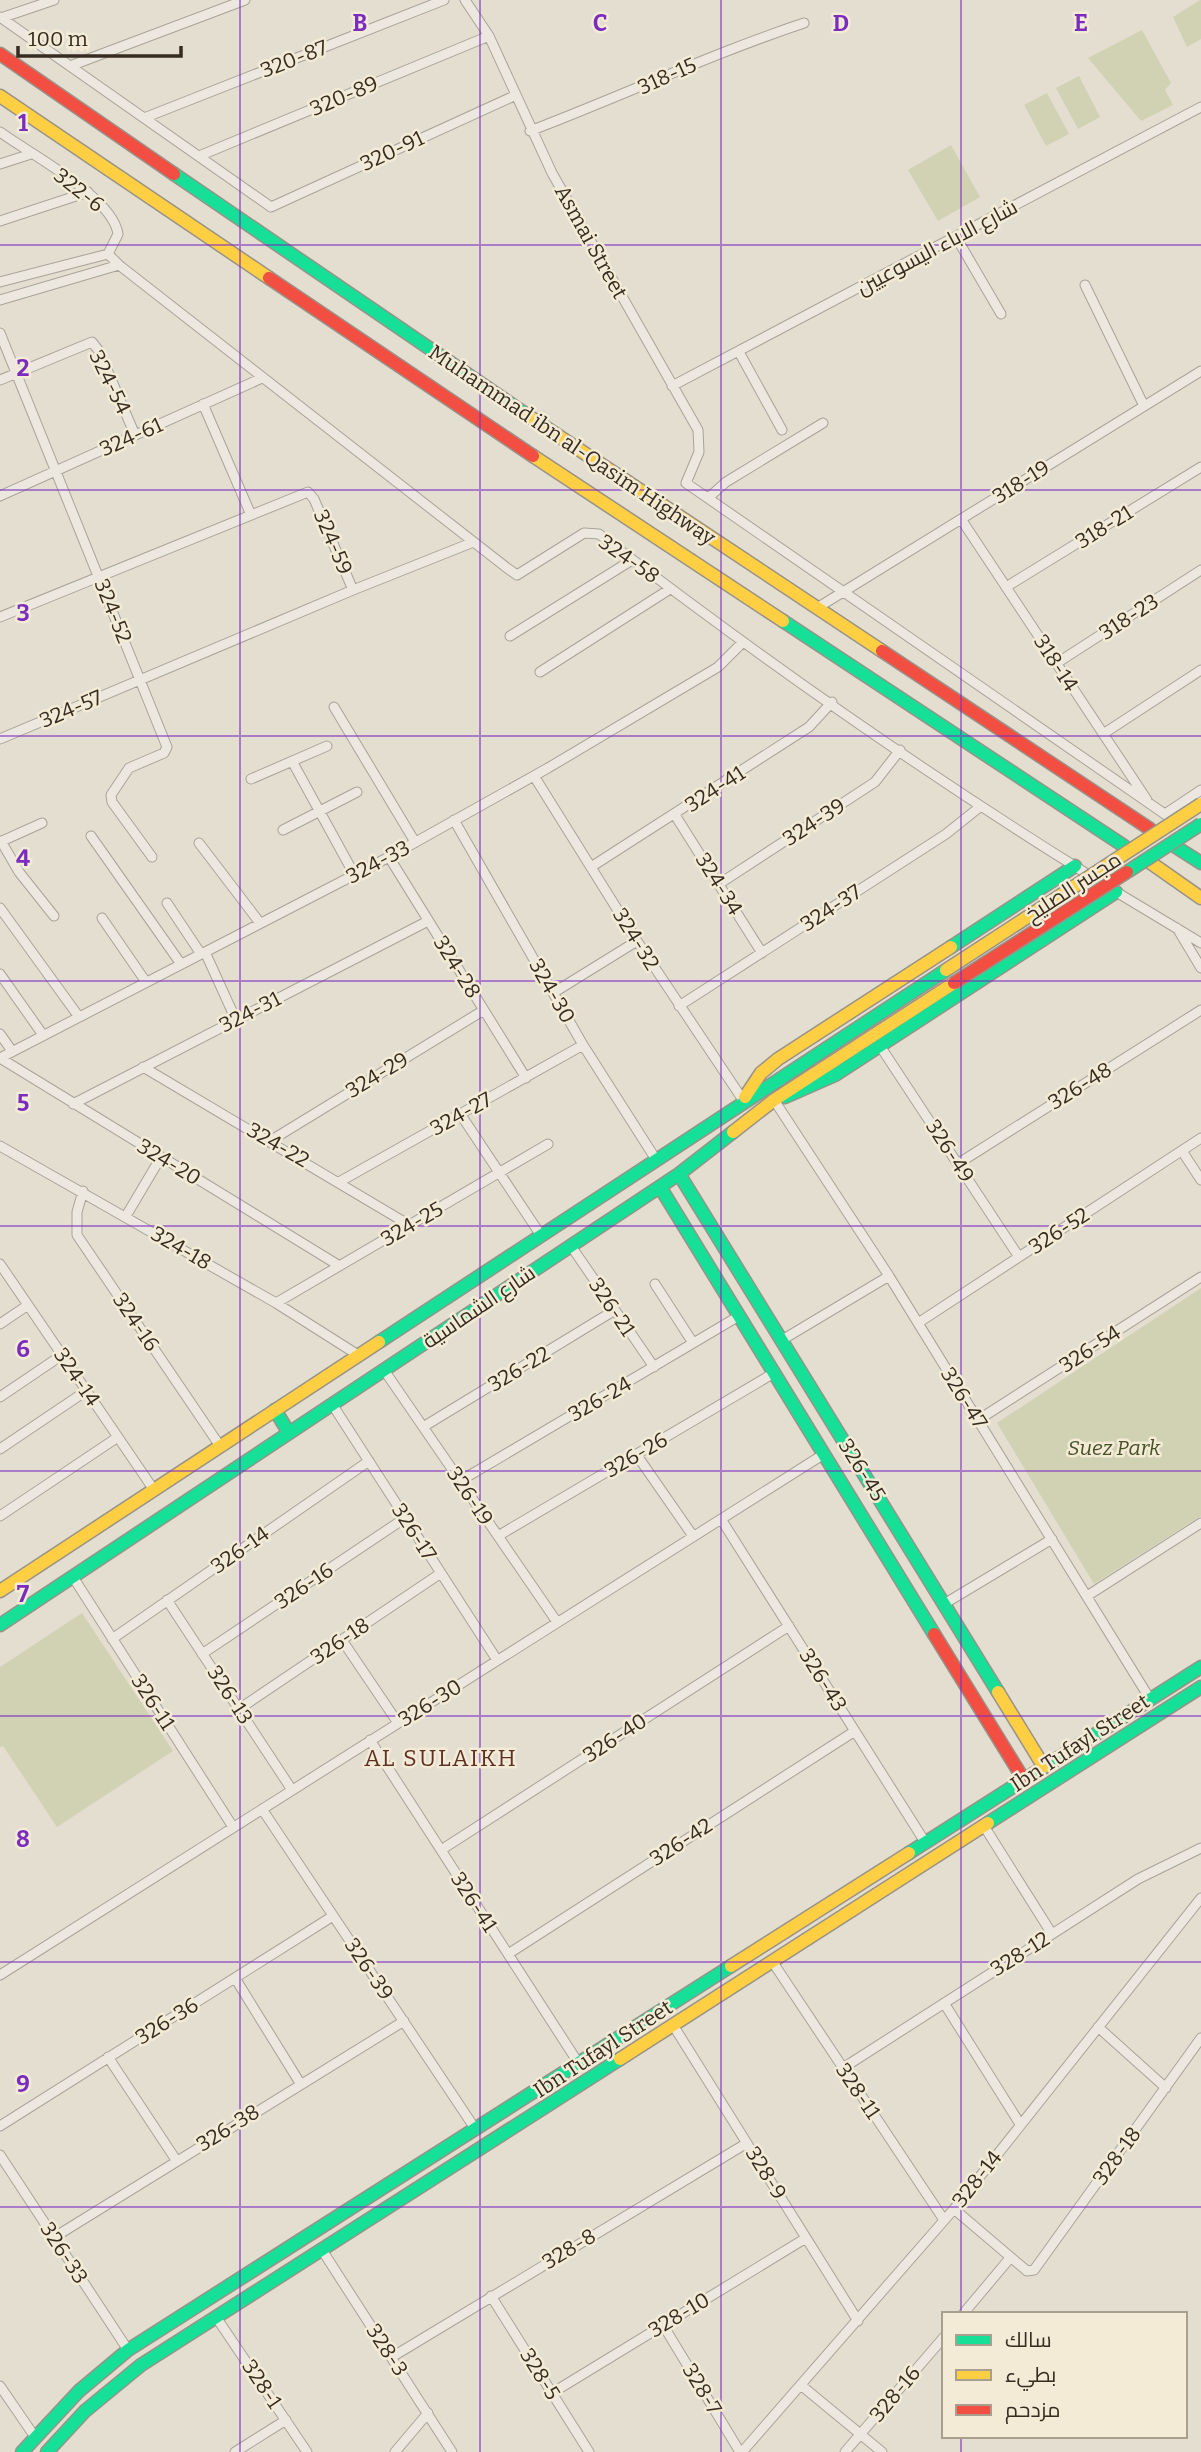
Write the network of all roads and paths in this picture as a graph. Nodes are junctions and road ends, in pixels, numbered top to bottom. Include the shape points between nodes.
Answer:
1 (54, 0) edge
2 (245, 0) edge
3 (444, 0) edge
4 (466, 0) edge
5 (1, 17) edge
6 (804, 23) dead end
7 (489, 36) junction
8 (0, 54) edge
9 (70, 66) junction
10 (0, 96) edge
11 (514, 96) junction
12 (1201, 107) edge
13 (144, 118) junction
14 (530, 131) junction
15 (0, 132) edge
16 (31, 154) junction
17 (199, 156) junction
18 (0, 164) edge
19 (88, 192) junction
20 (0, 221) edge
21 (956, 237) junction
22 (108, 254) junction
23 (119, 265) junction
24 (0, 282) edge
25 (1085, 285) dead end
26 (0, 300) edge
27 (1001, 314) dead end
28 (0, 333) edge
29 (739, 352) junction
30 (1201, 371) edge
31 (16, 373) junction
32 (262, 377) junction
33 (0, 380) edge
34 (672, 386) junction
35 (203, 404) junction
36 (1144, 407) junction
37 (823, 423) dead end
38 (782, 430) dead end
39 (135, 435) junction
40 (1201, 467) edge
41 (56, 470) junction
42 (0, 496) edge
43 (708, 498) junction
44 (251, 515) junction
45 (961, 519) junction
46 (471, 543) junction
47 (632, 560) junction
48 (1201, 570) edge
49 (99, 577) junction
50 (1006, 587) junction
51 (670, 589) junction
52 (353, 590) junction
53 (841, 592) junction
54 (817, 608) junction
55 (0, 617) edge
56 (510, 636) dead end
57 (742, 643) junction
58 (1056, 663) junction
59 (1201, 670) edge
60 (540, 672) dead end
61 (141, 679) junction
62 (832, 702) junction
63 (334, 708) dead end
64 (1103, 734) junction
65 (0, 739) edge
66 (327, 746) dead end
67 (900, 750) junction
68 (292, 761) junction
69 (534, 776) junction
70 (251, 779) dead end
71 (1201, 790) edge
72 (356, 792) dead end
73 (1201, 804) edge
74 (981, 806) junction
75 (1151, 807) junction
76 (320, 812) junction
77 (675, 815) junction
78 (454, 820) junction
79 (42, 823) dead end
80 (1150, 829) dead end
81 (283, 830) dead end
82 (1200, 830) edge
83 (91, 836) dead end
84 (0, 842) edge
85 (415, 842) junction
86 (199, 843) dead end
87 (1124, 846) dead end
88 (1176, 846) dead end
89 (152, 857) dead end
90 (388, 857) junction
91 (1151, 863) dead end
92 (1201, 863) edge
93 (591, 867) junction
94 (1080, 869) joint
95 (354, 874) junction
96 (719, 884) junction
97 (1114, 890) joint
98 (1201, 898) edge
99 (167, 903) dead end
100 (0, 908) edge
101 (54, 916) dead end
102 (102, 918) dead end
103 (428, 921) junction
104 (260, 923) junction
105 (1176, 927) junction
106 (637, 941) junction
107 (1201, 943) edge
108 (203, 953) junction
109 (762, 953) junction
110 (181, 964) junction
111 (1201, 968) edge
112 (946, 970) joint
113 (0, 974) edge
114 (146, 982) junction
115 (954, 983) joint
116 (553, 993) junction
117 (679, 1006) junction
118 (484, 1010) junction
119 (1201, 1010) edge
120 (79, 1017) junction
121 (236, 1020) junction
122 (0, 1034) edge
123 (43, 1035) junction
124 (583, 1045) junction
125 (880, 1046) junction
126 (12, 1051) junction
127 (0, 1058) edge
128 (143, 1067) junction
129 (526, 1078) junction
130 (743, 1100) junction
131 (774, 1100) junction
132 (73, 1104) junction
133 (461, 1115) junction
134 (1201, 1138) edge
135 (270, 1140) junction
136 (548, 1144) dead end
137 (0, 1146) edge
138 (1182, 1151) junction
139 (161, 1157) junction
140 (655, 1158) junction
141 (959, 1163) junction
142 (498, 1173) junction
143 (679, 1174) junction
144 (1201, 1180) edge
145 (339, 1182) junction
146 (660, 1187) junction
147 (83, 1191) junction
148 (126, 1216) junction
149 (411, 1226) junction
150 (540, 1234) junction
151 (571, 1246) junction
152 (1019, 1257) junction
153 (0, 1264) edge
154 (338, 1265) junction
155 (889, 1276) junction
156 (1201, 1277) edge
157 (655, 1284) dead end
158 (276, 1303) junction
159 (28, 1305) junction
160 (615, 1310) junction
161 (739, 1316) junction
162 (918, 1323) junction
163 (0, 1324) edge
164 (782, 1340) junction
165 (693, 1343) junction
166 (62, 1355) junction
167 (358, 1355) junction
168 (654, 1367) junction
169 (384, 1370) junction
170 (774, 1373) junction
171 (86, 1391) junction
172 (0, 1397) edge
173 (332, 1404) junction
174 (275, 1410) junction
175 (978, 1420) junction
176 (423, 1427) junction
177 (289, 1433) junction
178 (118, 1437) junction
179 (220, 1446) junction
180 (0, 1449) edge
181 (636, 1454) junction
182 (824, 1454) junction
183 (369, 1461) junction
184 (460, 1481) junction
185 (154, 1490) junction
186 (0, 1516) edge
187 (405, 1518) junction
188 (721, 1519) junction
189 (1201, 1523) edge
190 (498, 1536) junction
191 (693, 1536) junction
192 (1052, 1539) junction
193 (441, 1573) junction
194 (73, 1577) junction
195 (0, 1591) edge
196 (1087, 1597) junction
197 (167, 1601) junction
198 (944, 1604) junction
199 (557, 1622) junction
200 (0, 1625) edge
201 (789, 1626) junction
202 (112, 1639) junction
203 (342, 1640) junction
204 (202, 1654) junction
205 (497, 1660) junction
206 (1201, 1667) edge
207 (1201, 1686) edge
208 (1150, 1699) junction
209 (239, 1709) junction
210 (398, 1723) junction
211 (855, 1731) junction
212 (370, 1740) junction
213 (1033, 1749) junction
214 (1013, 1762) junction
215 (1044, 1767) junction
216 (1024, 1780) junction
217 (292, 1790) junction
218 (262, 1809) junction
219 (984, 1826) junction
220 (233, 1827) junction
221 (925, 1842) junction
222 (1201, 1848) edge
223 (441, 1850) junction
224 (1201, 1898) edge
225 (334, 1916) junction
226 (1052, 1934) junction
227 (508, 1954) junction
228 (772, 1962) junction
229 (0, 1975) edge
230 (235, 1978) junction
231 (944, 2003) junction
232 (404, 2021) junction
233 (673, 2025) junction
234 (1098, 2028) junction
235 (1201, 2038) edge
236 (617, 2039) junction
237 (626, 2054) junction
238 (108, 2057) junction
239 (579, 2064) junction
240 (843, 2068) junction
241 (300, 2082) junction
242 (1166, 2088) junction
243 (1020, 2124) junction
244 (0, 2126) edge
245 (476, 2130) junction
246 (747, 2143) junction
247 (0, 2155) edge
248 (176, 2160) junction
249 (954, 2209) junction
250 (944, 2220) junction
251 (53, 2238) junction
252 (807, 2238) junction
253 (322, 2250) junction
254 (1010, 2258) junction
255 (257, 2269) junction
256 (267, 2285) junction
257 (491, 2296) junction
258 (965, 2312) edge
259 (216, 2317) junction
260 (858, 2321) junction
261 (663, 2325) junction
262 (942, 2338) edge
263 (128, 2350) junction
264 (392, 2357) junction
265 (0, 2386) edge
266 (802, 2386) junction
267 (552, 2393) junction
268 (428, 2413) junction
269 (286, 2420) junction
270 (861, 2434) junction
271 (34, 2437) junction
272 (22, 2452) edge
273 (47, 2452) edge
274 (235, 2452) edge
275 (307, 2452) edge
276 (395, 2452) edge
277 (452, 2452) edge
278 (589, 2452) edge
279 (741, 2452) edge
280 (845, 2452) edge
281 (882, 2452) edge

1 - 5 street
2 - 9 street
3 - 13 street, 320-87
4 - 7 street, Asmai Street
5 - 9 street
6 - 14 street, 318-15 via 737,45
7 - 11 street, Asmai Street
7 - 17 street, 320-89
8 - 54 main road, Muhammad ibn al-Qasim Highway via 488,390
9 - 13 street
10 - 87 main road, Muhammad ibn al-Qasim Highway via 466,412
11 - 14 street, Asmai Street
11 - 17 street, 320-91 via 271,207
12 - 21 street, شارع الاباء اليسوعيين
13 - 17 street
14 - 34 street, Asmai Street
15 - 16 street, 322-6
16 - 18 street
16 - 19 street, 322-6
19 - 20 street
19 - 22 street, 322-6 via 117,226
21 - 27 street
21 - 29 street, شارع الاباء اليسوعيين
22 - 23 street
22 - 24 street
23 - 26 street
23 - 32 street, 324-58
25 - 36 street
28 - 31 street, 324-52
29 - 34 street, شارع الاباء اليسوعيين
29 - 38 street
30 - 36 street, 318-19
31 - 33 street, 324-54
31 - 39 street, 324-54 via 92,342
31 - 41 street, 324-52
32 - 35 street, 324-61
32 - 46 street, 324-58
34 - 43 street, Asmai Street via 700,441 686,483
35 - 39 street, 324-61
35 - 44 street
36 - 45 street, 318-19
37 - 43 street via 726,482
39 - 41 street, 324-61
40 - 50 street, 318-21
41 - 42 street, 324-61
41 - 49 street, 324-52
43 - 53 street
44 - 49 street, 324-59
44 - 52 street, 324-59 via 308,492
45 - 50 street, 318-14
45 - 53 street, 318-19
46 - 47 street, 324-58 via 517,575 584,533 599,534
46 - 52 street
47 - 51 street, 324-58
47 - 56 street
48 - 58 street, 318-23
49 - 55 street
49 - 61 street, 324-52
50 - 58 street, 318-14
51 - 57 street, 324-58
51 - 60 street
52 - 61 street, 324-59
53 - 54 street, 318-19
53 - 75 street
54 - 80 main road, Muhammad ibn al-Qasim Highway
57 - 62 street, 324-58
57 - 69 street, 324-33 via 718,667
58 - 64 street, 318-14
59 - 64 street
61 - 65 street, 324-57
61 - 89 street, 324-52 via 167,747 164,753 129,768 111,795
62 - 67 street, 324-58
62 - 77 street, 324-41 via 809,727
63 - 85 street
64 - 75 street, 318-14
66 - 68 street
67 - 74 street, 324-58
67 - 96 street, 324-39 via 875,782
68 - 70 street
68 - 76 street
69 - 78 street, 324-33
69 - 93 street, 324-32
71 - 75 street via 1167,815
72 - 76 street
73 - 112 main road, مجسر الصليخ, bridge
74 - 94 street, 324-58
74 - 109 street, 324-37 via 946,834
76 - 81 street
76 - 95 street
77 - 93 street, 324-41
77 - 96 street, 324-34
78 - 85 street, 324-33
78 - 116 street, 324-30
79 - 84 street
82 - 115 main road, مجسر الصليخ, bridge
83 - 110 street
84 - 101 street
85 - 90 street, 324-33
86 - 104 street
88 - 92 main road
90 - 95 street, 324-33
90 - 103 street, 324-28
91 - 98 main road
93 - 106 street, 324-32
94 - 130 main road via 778,1059 754,1081
95 - 104 street, 324-33
96 - 109 street, 324-34
97 - 105 street
97 - 125 main road
99 - 108 street
100 - 120 street
102 - 114 street
103 - 118 street, 324-28
103 - 121 street, 324-31
104 - 108 street, 324-33
105 - 107 street
105 - 111 street
106 - 116 street
106 - 117 street, 324-32
108 - 110 street, 324-33
108 - 121 street
109 - 117 street, 324-37
110 - 114 street, 324-33
112 - 130 main road, شارع الشماسية
113 - 123 street
114 - 120 street, 324-33
115 - 131 main road, شارع الشماسية
116 - 124 street, 324-30
117 - 130 street, 324-32
118 - 129 street, 324-28
118 - 135 street, 324-29
119 - 141 street, 326-48
120 - 123 street, 324-33
121 - 128 street, 324-31
122 - 126 street
123 - 126 street, 324-33
124 - 129 street, 324-27
124 - 140 street, 324-30
125 - 131 main road via 821,1083
125 - 141 street, 326-49
126 - 127 street, 324-33
127 - 132 street, 324-20
128 - 132 street, 324-31
128 - 135 street, 324-22
129 - 133 street, 324-27
130 - 140 main road, شارع الشماسية
131 - 143 main road, شارع الشماسية
131 - 155 street, 326-47
132 - 139 street, 324-20
133 - 142 street
133 - 145 street, 324-27
134 - 138 street, 326-52
135 - 145 street, 324-22
136 - 142 street, 324-25
137 - 147 street, 324-18
138 - 144 street
138 - 152 street, 326-52
139 - 148 street
139 - 154 street, 324-20
140 - 150 main road, شارع الشماسية
141 - 152 street, 326-49
142 - 149 street, 324-25
142 - 150 street
143 - 146 main road, شارع الشماسية
143 - 164 main road, 326-45
145 - 149 street, 324-22
146 - 151 main road, شارع الشماسية
146 - 161 main road, 326-45
147 - 148 street, 324-18
147 - 179 street, 324-16 via 76,1212 77,1236
148 - 158 street, 324-18
149 - 154 street, 324-25
150 - 167 main road, شارع الشماسية
151 - 160 street, 326-21
151 - 169 main road, شارع الشماسية
152 - 162 street, 326-52
153 - 159 street, 324-14
154 - 158 street, 324-25
155 - 162 street, 326-47
155 - 164 street
156 - 175 street, 326-54
157 - 165 street
158 - 167 street, 324-18
159 - 163 street
159 - 166 street, 324-14
160 - 168 street, 326-21
160 - 176 street, 326-22
161 - 165 street, 326-24
161 - 170 main road, 326-45
162 - 175 street, 326-47
164 - 198 main road, 326-45
165 - 168 street, 326-24
166 - 171 street, 324-14
166 - 172 street
167 - 174 main road, شارع الشماسية
168 - 184 street, 326-24
169 - 173 main road, شارع الشماسية
169 - 176 street, 326-19
170 - 181 street, 326-26
170 - 182 main road, 326-45
171 - 178 street, 324-14
171 - 180 street
173 - 177 main road, شارع الشماسية
173 - 183 street, 326-17
174 - 177 main road
174 - 179 main road, شارع الشماسية
175 - 192 street, 326-47
176 - 184 street, 326-19
177 - 194 main road, شارع الشماسية
178 - 185 street, 324-14
178 - 186 street
179 - 185 main road, شارع الشماسية
181 - 190 street, 326-26
181 - 191 street
182 - 188 street, 326-30
182 - 214 main road, 326-45
183 - 187 street, 326-17
183 - 197 street, 326-14
184 - 190 street, 326-19
185 - 195 main road, شارع الشماسية
187 - 193 street, 326-17
187 - 204 street, 326-16
188 - 191 street, 326-30
188 - 201 street, 326-43
189 - 196 street
190 - 199 street, 326-19
191 - 199 street, 326-30
192 - 196 street, 326-47
192 - 198 street
193 - 203 street, 326-18
193 - 205 street, 326-17
194 - 200 main road, شارع الشماسية
194 - 202 street, 326-11
196 - 208 street, 326-47
197 - 202 street, 326-14
197 - 204 street, 326-13
198 - 213 main road, 326-45
199 - 205 street, 326-30
201 - 211 street, 326-43
201 - 223 street, 326-40
202 - 220 street, 326-11
203 - 209 street, 326-18
203 - 210 street
204 - 209 street, 326-13
205 - 210 street, 326-30
206 - 208 main road, Ibn Tufayl Street
207 - 219 main road, Ibn Tufayl Street
208 - 215 main road, Ibn Tufayl Street
209 - 217 street, 326-13
210 - 212 street, 326-30
211 - 221 street, 326-43
211 - 227 street, 326-42
212 - 217 street, 326-30
212 - 223 street, 326-41
213 - 214 main road via 1026,1759
213 - 215 main road, 326-45
214 - 216 main road, 326-45
215 - 216 main road, Ibn Tufayl Street
216 - 221 main road, Ibn Tufayl Street
217 - 218 street, 326-30
218 - 220 street, 326-30
218 - 225 street, 326-39
219 - 226 street
219 - 228 main road, Ibn Tufayl Street
220 - 229 street, 326-30
221 - 236 main road, Ibn Tufayl Street
222 - 226 street, 328-12 via 1138,1879
223 - 227 street, 326-41
224 - 234 street, 328-14
225 - 230 street, 326-36
225 - 232 street, 326-39
226 - 231 street, 328-12
227 - 239 street, 326-41
228 - 233 main road, Ibn Tufayl Street
228 - 240 street, 328-11
230 - 238 street, 326-36
230 - 241 street
231 - 240 street, 328-12
231 - 243 street
232 - 241 street, 326-38
232 - 245 street, 326-39
233 - 237 main road, Ibn Tufayl Street
233 - 246 street, 328-9
234 - 242 street
234 - 243 street, 328-14
235 - 242 street, 328-18
236 - 237 main road
236 - 239 main road, Ibn Tufayl Street
237 - 253 main road, Ibn Tufayl Street
238 - 244 street, 326-36
238 - 248 street
239 - 245 main road, Ibn Tufayl Street
240 - 250 street, 328-11
241 - 248 street, 326-38
242 - 254 street, 328-18 via 1031,2272
243 - 249 street, 328-14
245 - 255 main road, Ibn Tufayl Street
246 - 252 street, 328-9
246 - 257 street, 328-8
247 - 251 street, 326-33
248 - 251 street, 326-38
249 - 250 street, 328-14
249 - 254 street
250 - 260 street, 328-14
251 - 263 street, 326-33
252 - 260 street, 328-9
252 - 261 street, 328-10
253 - 256 main road, Ibn Tufayl Street
253 - 264 street, 328-3
254 - 258 street
255 - 256 main road
255 - 263 main road, Ibn Tufayl Street
256 - 259 main road, Ibn Tufayl Street
257 - 264 street, 328-8
257 - 267 street, 328-5
259 - 269 street, 328-1
259 - 273 main road, Ibn Tufayl Street via 105,2393
260 - 266 street, 328-14
261 - 267 street, 328-10
261 - 279 street, 328-7
262 - 270 street, 328-16
263 - 271 main road, Ibn Tufayl Street
264 - 268 street, 328-3
265 - 271 street
266 - 270 street
266 - 279 street, 328-14
267 - 278 street, 328-5
268 - 276 street
268 - 277 street, 328-3
269 - 274 street
269 - 275 street, 328-1
270 - 280 street, 328-16
270 - 281 street
271 - 272 main road, Ibn Tufayl Street

